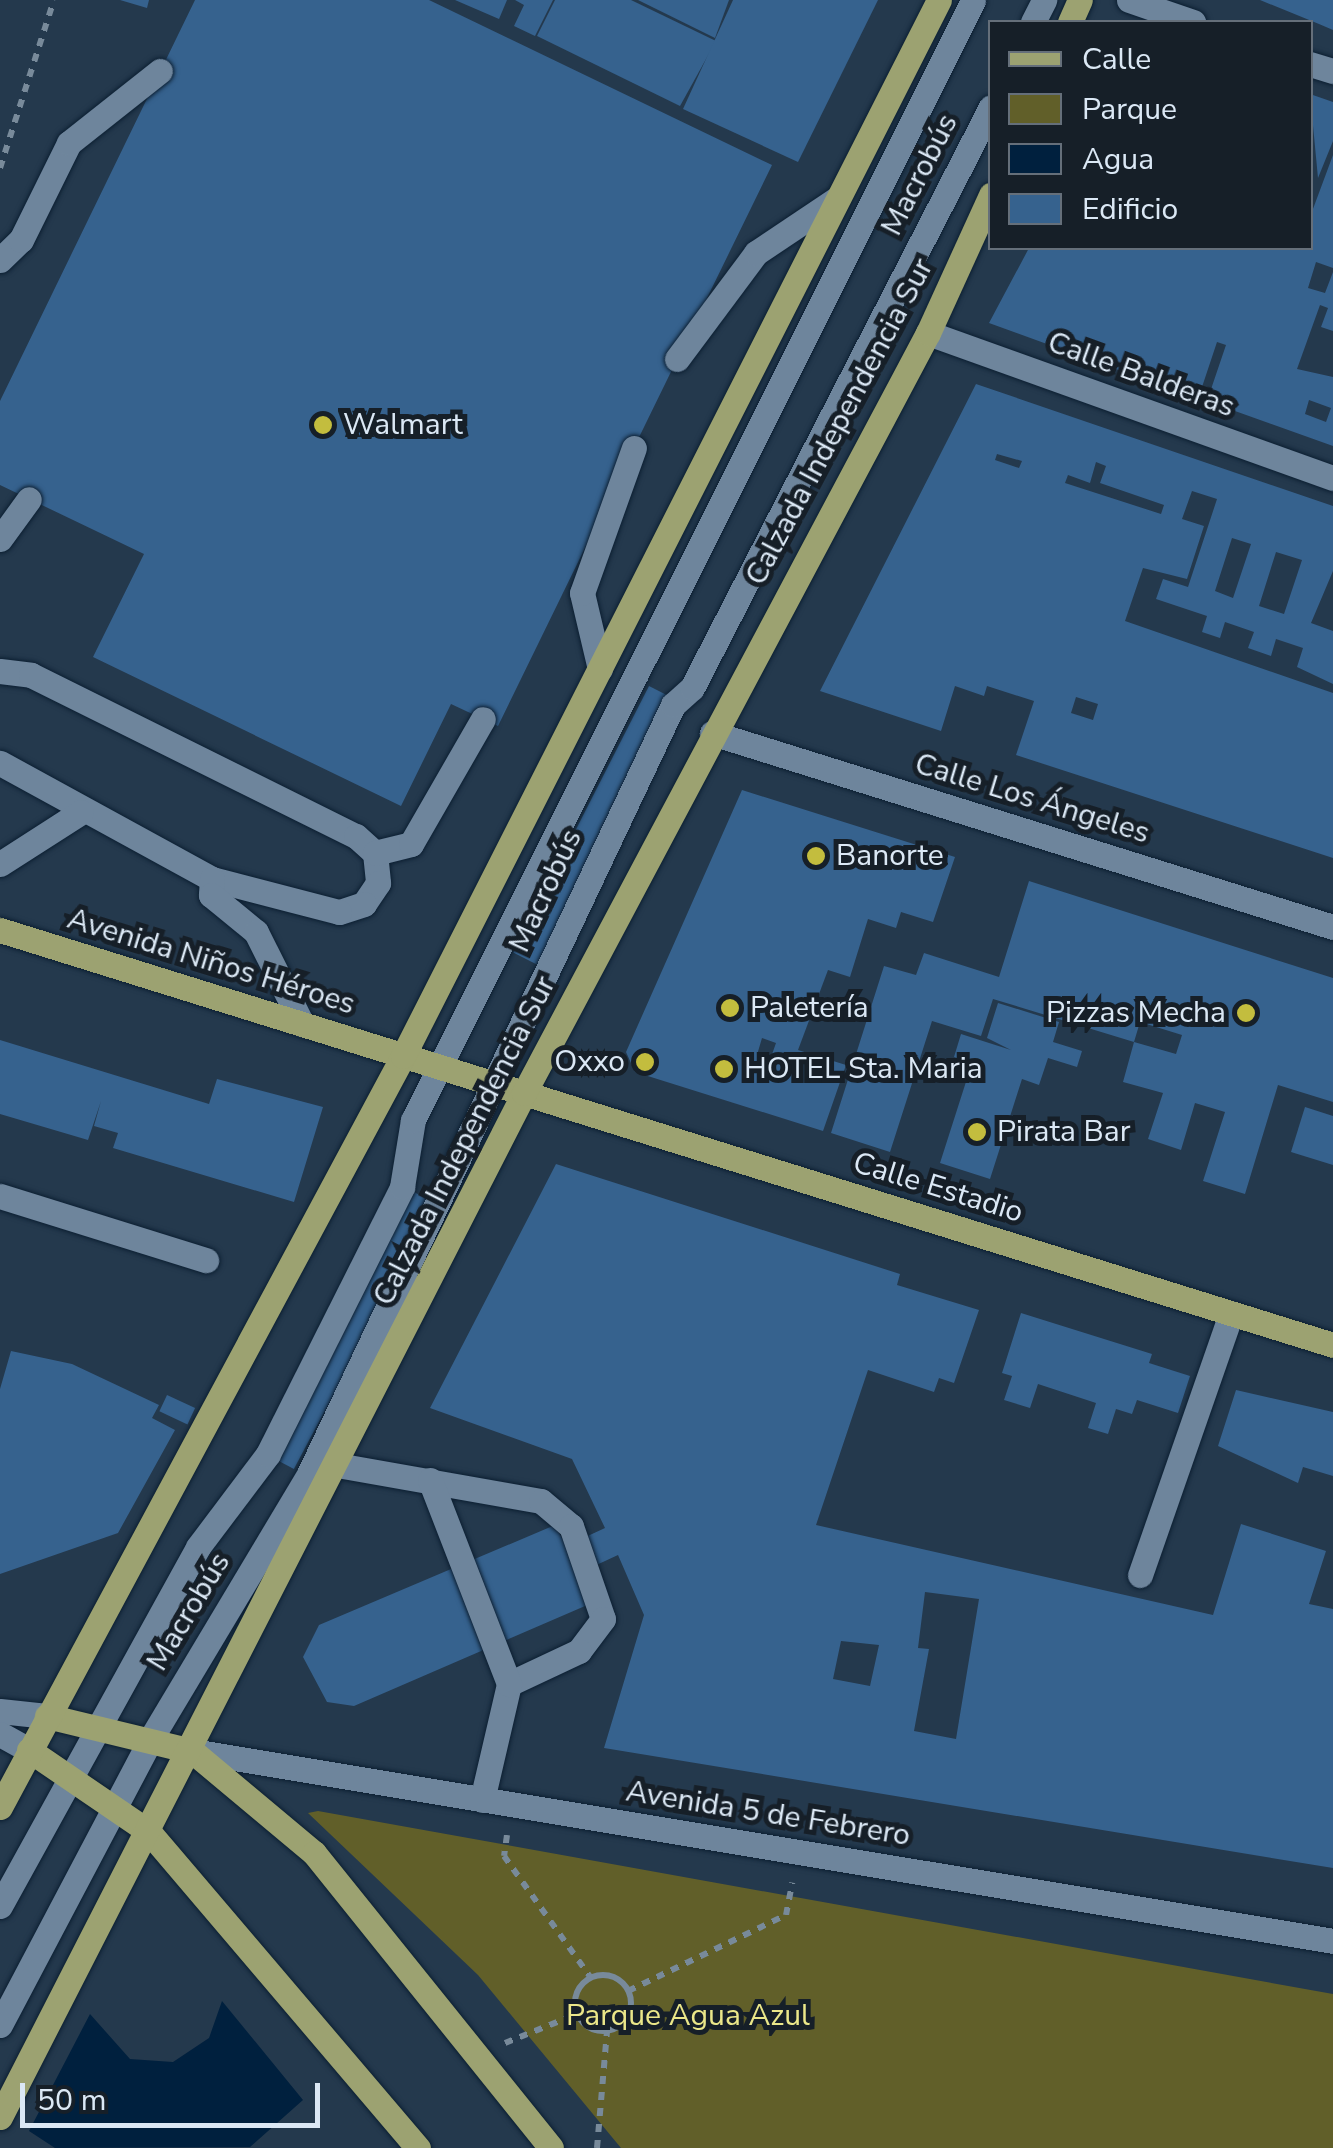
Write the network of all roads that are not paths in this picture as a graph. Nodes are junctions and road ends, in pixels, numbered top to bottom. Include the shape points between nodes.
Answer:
1 (939, 0) edge
2 (973, 0) edge
3 (1128, 0) edge
4 (1187, 20) edge
5 (160, 71) dead end
6 (988, 111) edge
7 (835, 200) junction
8 (988, 200) edge
9 (0, 260) edge
10 (928, 333) junction
11 (677, 359) dead end
12 (634, 448) dead end
13 (1333, 478) edge
14 (29, 498) dead end
15 (0, 539) edge
16 (600, 669) junction
17 (0, 671) edge
18 (483, 719) dead end
19 (712, 733) junction
20 (0, 762) edge
21 (80, 812) junction
22 (374, 854) junction
23 (0, 864) edge
24 (212, 879) junction
25 (1333, 926) edge
26 (0, 930) edge
27 (302, 1024) junction
28 (403, 1056) junction
29 (440, 1067) junction
30 (498, 1085) junction
31 (524, 1093) junction
32 (0, 1196) edge
33 (206, 1260) dead end
34 (1231, 1313) junction
35 (1333, 1345) edge
36 (337, 1465) junction
37 (430, 1480) junction
38 (1140, 1575) dead end
39 (509, 1684) junction
40 (0, 1711) edge
41 (47, 1716) junction
42 (95, 1726) junction
43 (0, 1734) edge
44 (150, 1740) junction
45 (29, 1750) junction
46 (192, 1751) junction
47 (69, 1776) junction
48 (482, 1800) junction
49 (116, 1803) junction
50 (0, 1807) edge
51 (149, 1832) junction
52 (0, 1906) edge
53 (1333, 1942) edge
54 (0, 2025) edge
55 (0, 2117) edge
56 (418, 2148) edge
57 (551, 2148) edge

1 - 7 main road
2 - 29 street, Macrobús
3 - 4 street
5 - 9 street via 69,142 21,240
6 - 30 street, Macrobús via 699,674 664,722 545,963
7 - 11 street via 756,252
7 - 16 main road
8 - 10 main road, Calzada Independencia Sur
10 - 13 street, Calle Balderas
10 - 19 main road, Calzada Independencia Sur
12 - 16 street via 582,593
14 - 15 street
16 - 28 main road
17 - 22 street via 31,675
18 - 22 street via 412,844
19 - 25 street, Calle Los Ángeles
19 - 31 main road, Calzada Independencia Sur
20 - 21 street
21 - 23 street
21 - 24 street
22 - 24 street via 378,882 364,904 339,912
24 - 27 street via 211,895 256,932
26 - 27 main road, Avenida Niños Héroes
27 - 28 main road, Avenida Niños Héroes
28 - 29 main road, Avenida Niños Héroes
28 - 41 main road
29 - 30 main road, Calle Estadio
29 - 42 street, Macrobús via 413,1120 402,1187 268,1454 198,1547
30 - 31 main road, Calle Estadio
30 - 44 street, Macrobús via 309,1474
31 - 34 main road, Calle Estadio
31 - 36 main road, Calzada Independencia Sur
32 - 33 street
34 - 35 main road, Calle Estadio
34 - 38 street
36 - 37 street
36 - 46 main road, Calzada Independencia Sur
37 - 39 street
37 - 39 street via 554,1506 600,1598 596,1638
39 - 48 street
40 - 41 street
41 - 42 main road
41 - 45 main road
42 - 44 main road
42 - 47 street, Macrobús
43 - 45 street
44 - 46 main road
44 - 49 street, Macrobús
45 - 47 main road
45 - 50 main road
46 - 48 street, Avenida 5 de Febrero
46 - 51 main road, Calzada Independencia Sur
46 - 57 main road via 314,1854
47 - 49 main road
47 - 52 street, Macrobús
48 - 53 street, Avenida 5 de Febrero
49 - 51 main road
49 - 54 street, Macrobús
51 - 55 main road, Calzada Independencia Sur
51 - 56 main road

